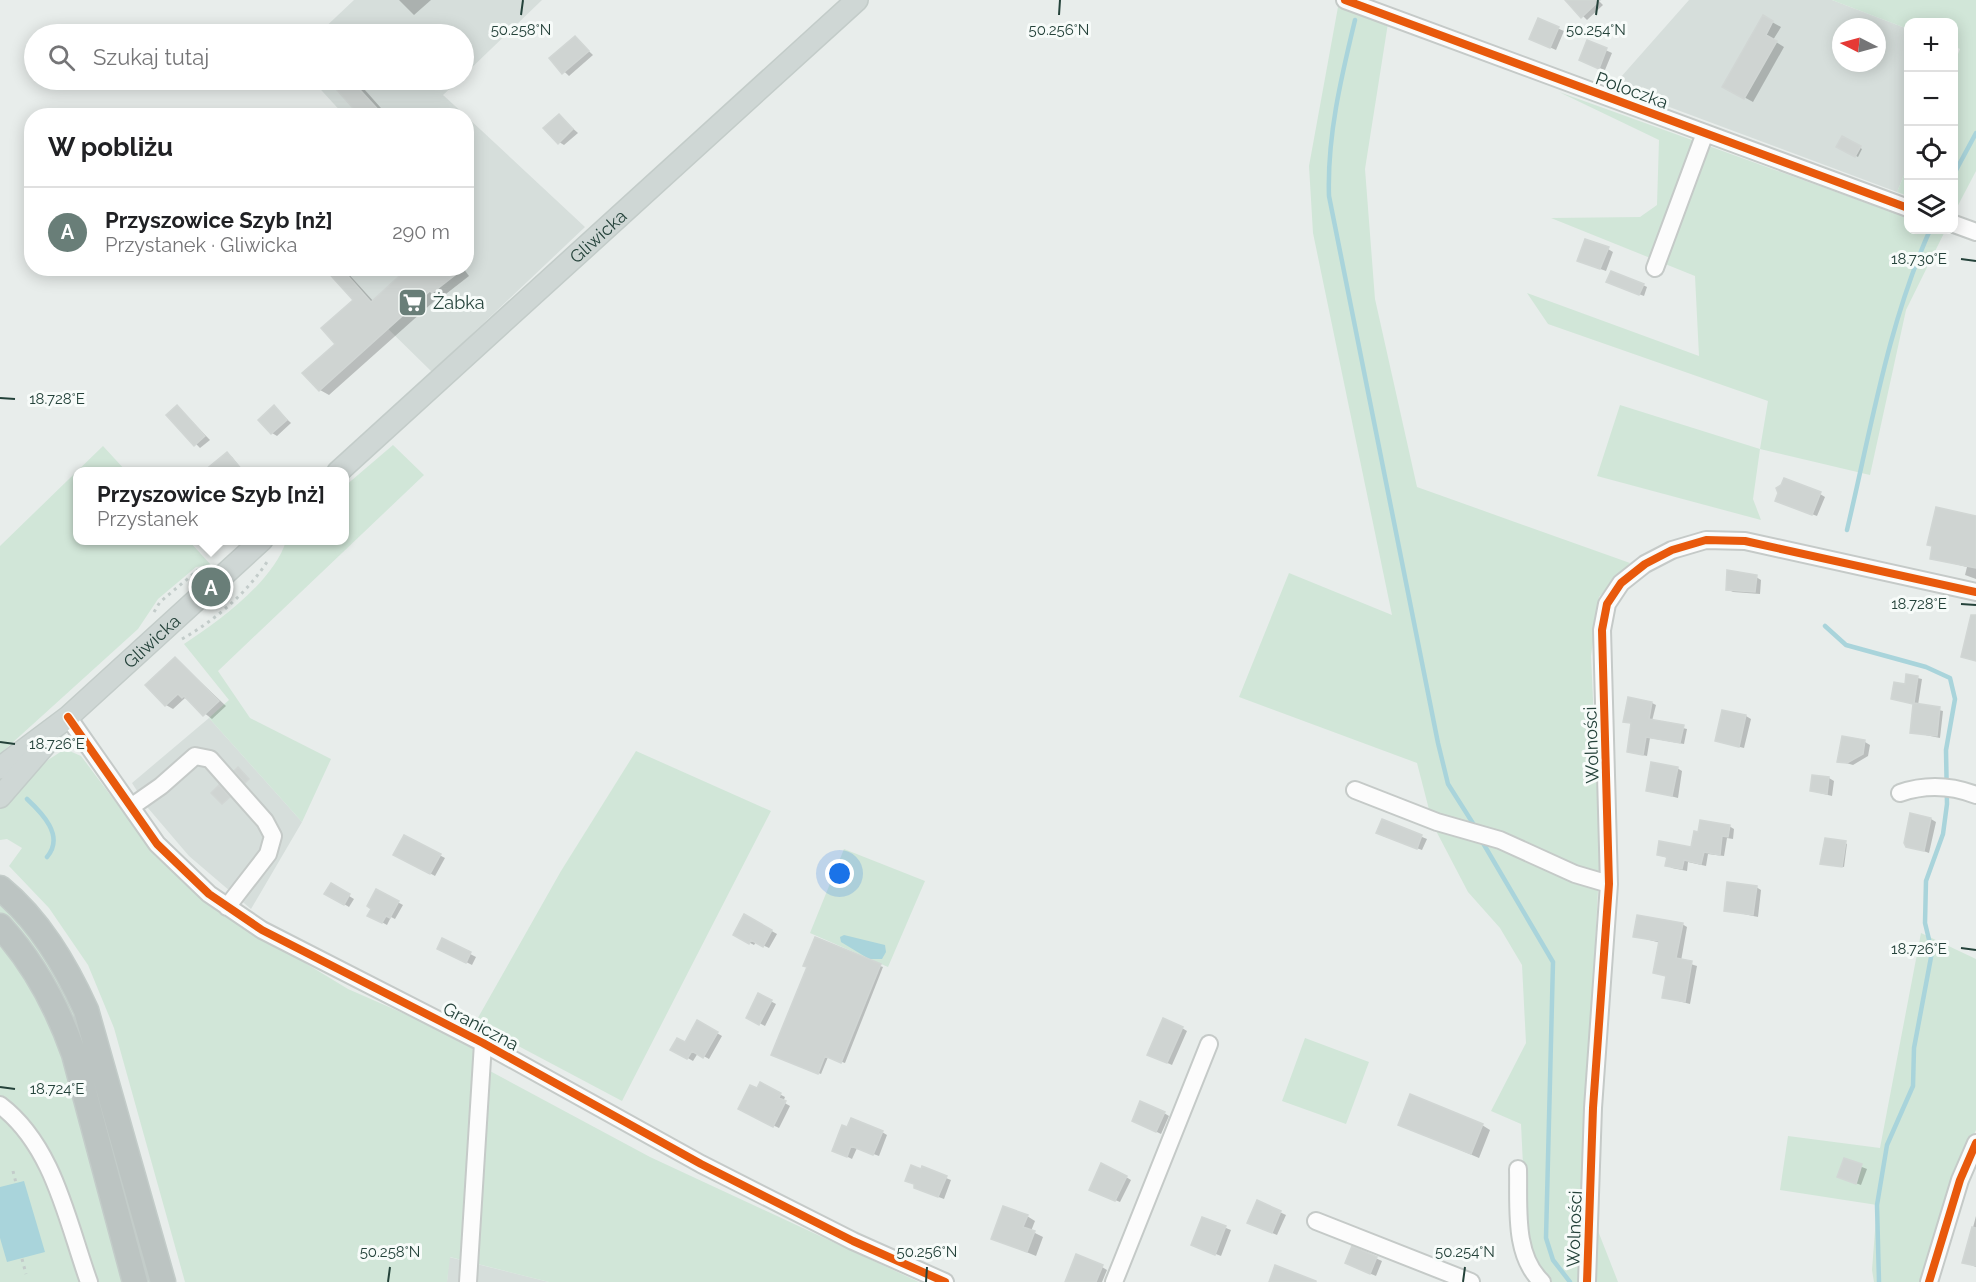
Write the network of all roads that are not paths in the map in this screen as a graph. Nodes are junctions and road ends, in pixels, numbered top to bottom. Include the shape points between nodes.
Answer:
1 (857, 0) edge
2 (1345, 0) edge
3 (1704, 133) junction
4 (1904, 207) edge
5 (1958, 226) edge
6 (1976, 232) edge
7 (1655, 268) dead end
8 (342, 467) edge
9 (257, 545) edge
10 (1976, 592) edge
11 (68, 717) junction
12 (0, 768) edge
13 (1355, 790) dead end
14 (1900, 793) dead end
15 (1976, 795) edge
16 (0, 796) edge
17 (131, 807) junction
18 (1610, 884) junction
19 (0, 888) edge
20 (227, 907) junction
21 (0, 926) edge
22 (483, 1042) junction
23 (1209, 1044) dead end
24 (0, 1105) edge
25 (1976, 1143) edge
26 (1518, 1169) dead end
27 (1316, 1221) dead end
28 (89, 1282) edge
29 (135, 1282) edge
30 (163, 1282) edge
31 (468, 1282) edge
32 (945, 1282) edge
33 (1114, 1282) edge
34 (1471, 1282) edge
35 (1542, 1282) edge
36 (1587, 1282) edge
37 (1929, 1282) edge

1 - 8 main road, Gliwicka
2 - 3 street, Poloczka
3 - 4 street, Poloczka
3 - 7 street
5 - 6 street
9 - 11 main road, Gliwicka
10 - 18 street, Wolności via 1736,541 1706,540 1672,550 1621,583 1607,604 1602,630
11 - 12 main road
11 - 16 main road
11 - 17 street, Graniczna
13 - 18 street via 1437,822 1500,840 1575,874
14 - 15 street via 1948,787
17 - 20 street, Graniczna via 157,844
17 - 20 street via 195,756 210,759 265,821 273,836 268,854
18 - 36 street, Wolności via 1593,1108
19 - 30 highway via 42,932 86,1010
20 - 22 street, Graniczna via 262,930
21 - 29 highway via 37,973 61,1018
22 - 31 street
22 - 32 street, Graniczna via 701,1164
23 - 33 street
24 - 28 street via 19,1120 40,1149
25 - 37 street via 1960,1180
26 - 35 street via 1520,1238 1530,1270
27 - 34 street

